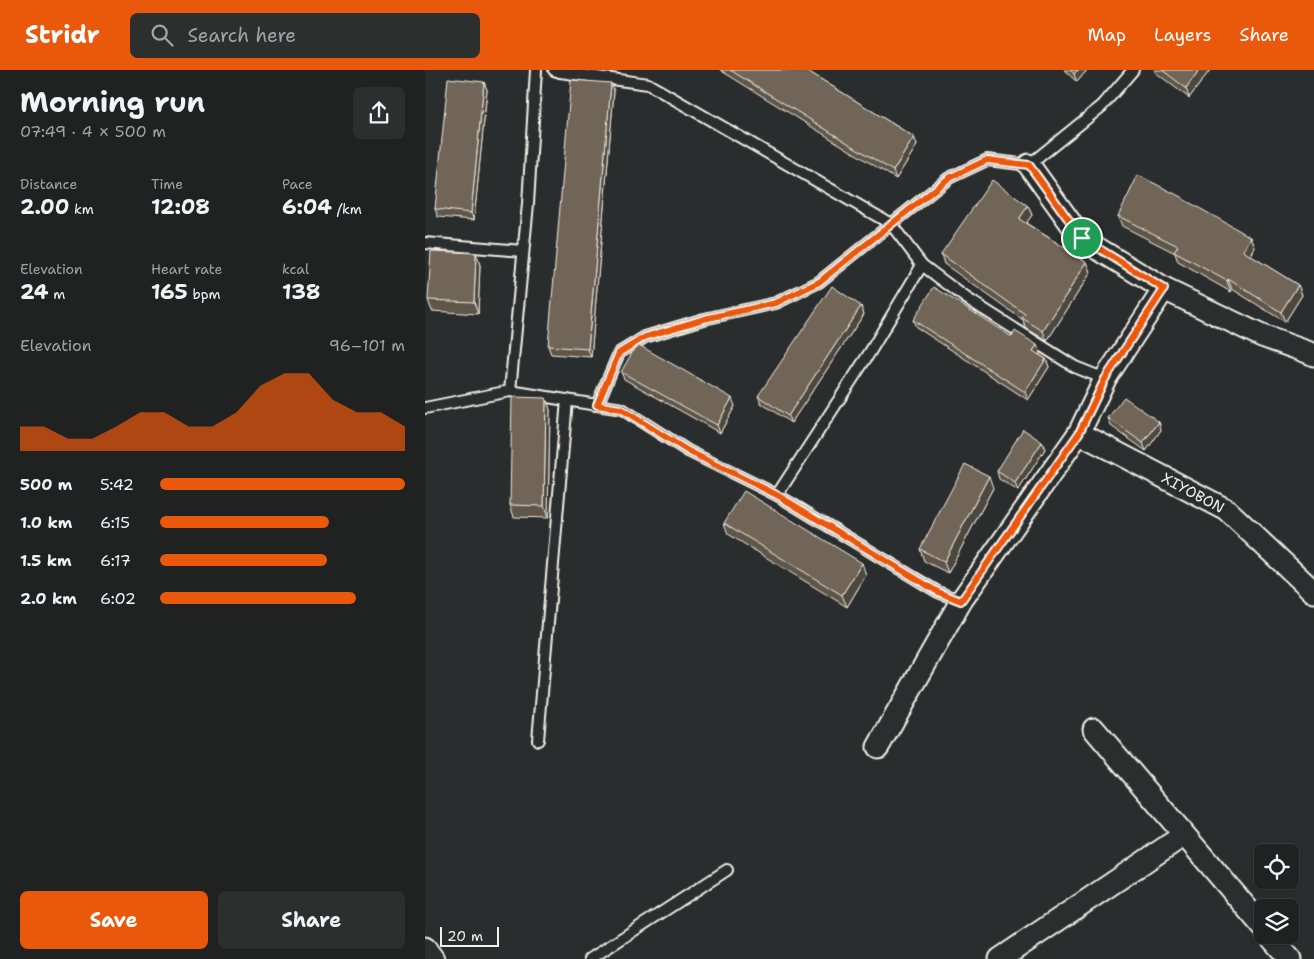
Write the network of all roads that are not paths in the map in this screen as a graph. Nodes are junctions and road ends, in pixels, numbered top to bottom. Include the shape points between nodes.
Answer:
1 (536, 70) edge
2 (554, 70) edge
3 (1133, 70) edge
4 (1029, 165) junction
5 (891, 224) junction
6 (425, 242) edge
7 (523, 251) junction
8 (922, 265) junction
9 (1164, 289) junction
10 (1314, 355) edge
11 (1105, 379) junction
12 (510, 391) junction
13 (567, 400) junction
14 (597, 405) junction
15 (425, 408) edge
16 (1079, 433) junction
17 (777, 495) junction
18 (1314, 592) edge
19 (961, 601) junction
20 (1094, 729) dead end
21 (539, 740) dead end
22 (878, 748) dead end
23 (1184, 835) junction
24 (727, 870) dead end
25 (1254, 917) edge
26 (1277, 944) edge
27 (425, 948) edge
28 (433, 959) edge
29 (590, 959) edge
30 (1001, 959) edge
31 (1290, 959) edge

1 - 7 lane
2 - 5 lane via 648,84
3 - 4 lane via 1102,106
4 - 5 lane via 987,160 949,178
4 - 9 street via 1082,238
5 - 8 lane
5 - 14 lane via 819,282 776,303 704,319 645,337 619,353
6 - 7 lane
7 - 12 lane
8 - 11 lane via 966,298 1075,367
8 - 17 lane
9 - 10 street via 1262,336
9 - 11 street
11 - 16 street
12 - 13 lane
12 - 15 lane
13 - 14 lane
13 - 21 lane
14 - 17 lane via 621,409 688,451
16 - 18 street, XIYOBON via 1227,510
16 - 19 street
17 - 19 lane via 938,592
19 - 22 street
20 - 23 street
23 - 25 street
23 - 30 street
24 - 29 lane
26 - 31 street
27 - 28 street

